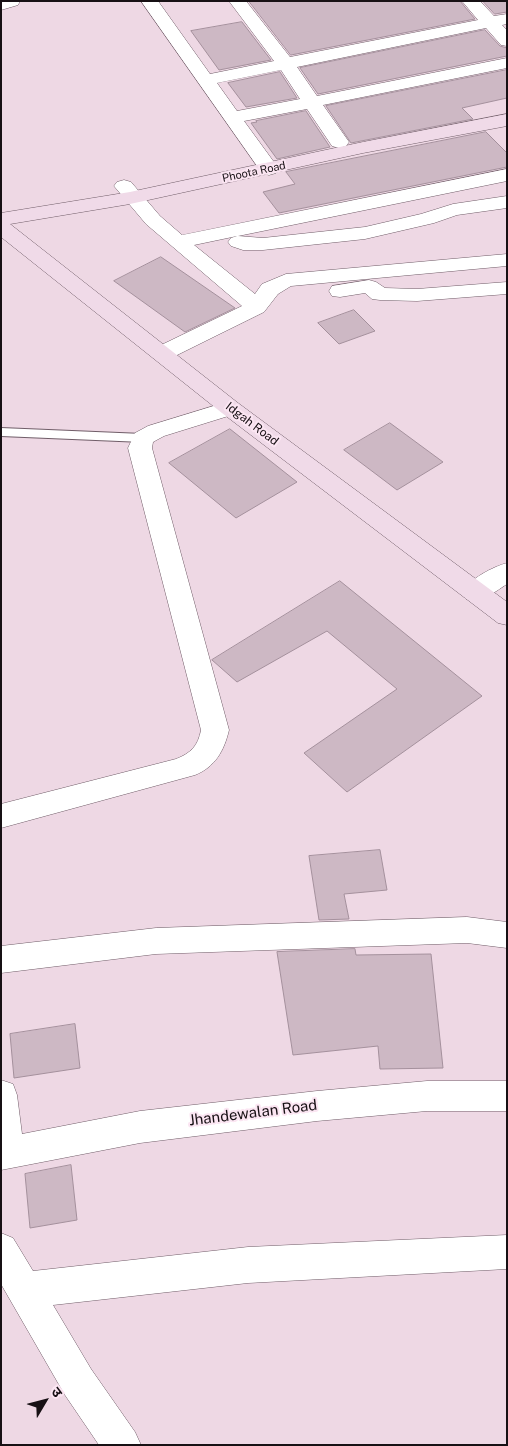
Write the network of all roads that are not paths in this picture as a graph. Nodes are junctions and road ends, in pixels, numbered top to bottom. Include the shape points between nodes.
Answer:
1 (12, 1) edge
2 (237, 1) edge
3 (470, 1) edge
4 (151, 2) edge
5 (1, 5) edge
6 (498, 21) edge
7 (507, 40) edge
8 (285, 63) junction
9 (507, 63) edge
10 (205, 80) junction
11 (312, 103) junction
12 (507, 107) edge
13 (233, 118) junction
14 (507, 120) edge
15 (339, 142) junction
16 (266, 163) junction
17 (507, 175) edge
18 (128, 192) junction
19 (507, 202) edge
20 (1, 205) edge
21 (1, 219) edge
22 (1, 227) edge
23 (218, 234) junction
24 (178, 242) junction
25 (507, 260) edge
26 (286, 280) junction
27 (507, 288) edge
28 (256, 307) junction
29 (163, 353) junction
30 (230, 408) junction
31 (1, 432) edge
32 (143, 438) junction
33 (507, 572) edge
34 (475, 592) junction
35 (507, 616) edge
36 (1, 816) edge
37 (507, 935) edge
38 (1, 960) edge
39 (1, 1095) edge
40 (507, 1096) edge
41 (4, 1154) edge
42 (1, 1250) edge
43 (505, 1255) edge
44 (24, 1290) junction
45 (122, 1445) edge

1 - 5 street
2 - 8 street
3 - 6 street
4 - 10 street
6 - 7 street
6 - 8 street
8 - 10 street
8 - 11 street
9 - 11 street
10 - 13 street
11 - 13 street
11 - 15 street
12 - 15 street, Phoota Road
13 - 16 street
14 - 16 street, Phoota Road via 345,152
15 - 16 street, Phoota Road
16 - 18 street, Phoota Road
17 - 23 street
18 - 20 street, Phoota Road
18 - 21 street, Phoota Road
18 - 24 street via 156,224
19 - 23 street via 453,210 365,233 263,244 243,244
22 - 29 street, Idgah Road
23 - 24 street
24 - 28 street via 230,282
25 - 26 street
26 - 27 street via 333,292 369,286 380,294 417,295
26 - 28 street via 270,289
28 - 29 street
29 - 30 street, Idgah Road
30 - 32 street
30 - 34 street, Idgah Road
31 - 32 lane
32 - 36 street via 140,448 215,730 213,742 195,764
33 - 34 street
34 - 35 street, Idgah Road
37 - 38 street via 467,930 156,941
39 - 41 street
40 - 41 street, Jhandewalan Road via 427,1096 317,1106 140,1127
42 - 44 street
43 - 44 street via 248,1265
44 - 45 street via 78,1382

